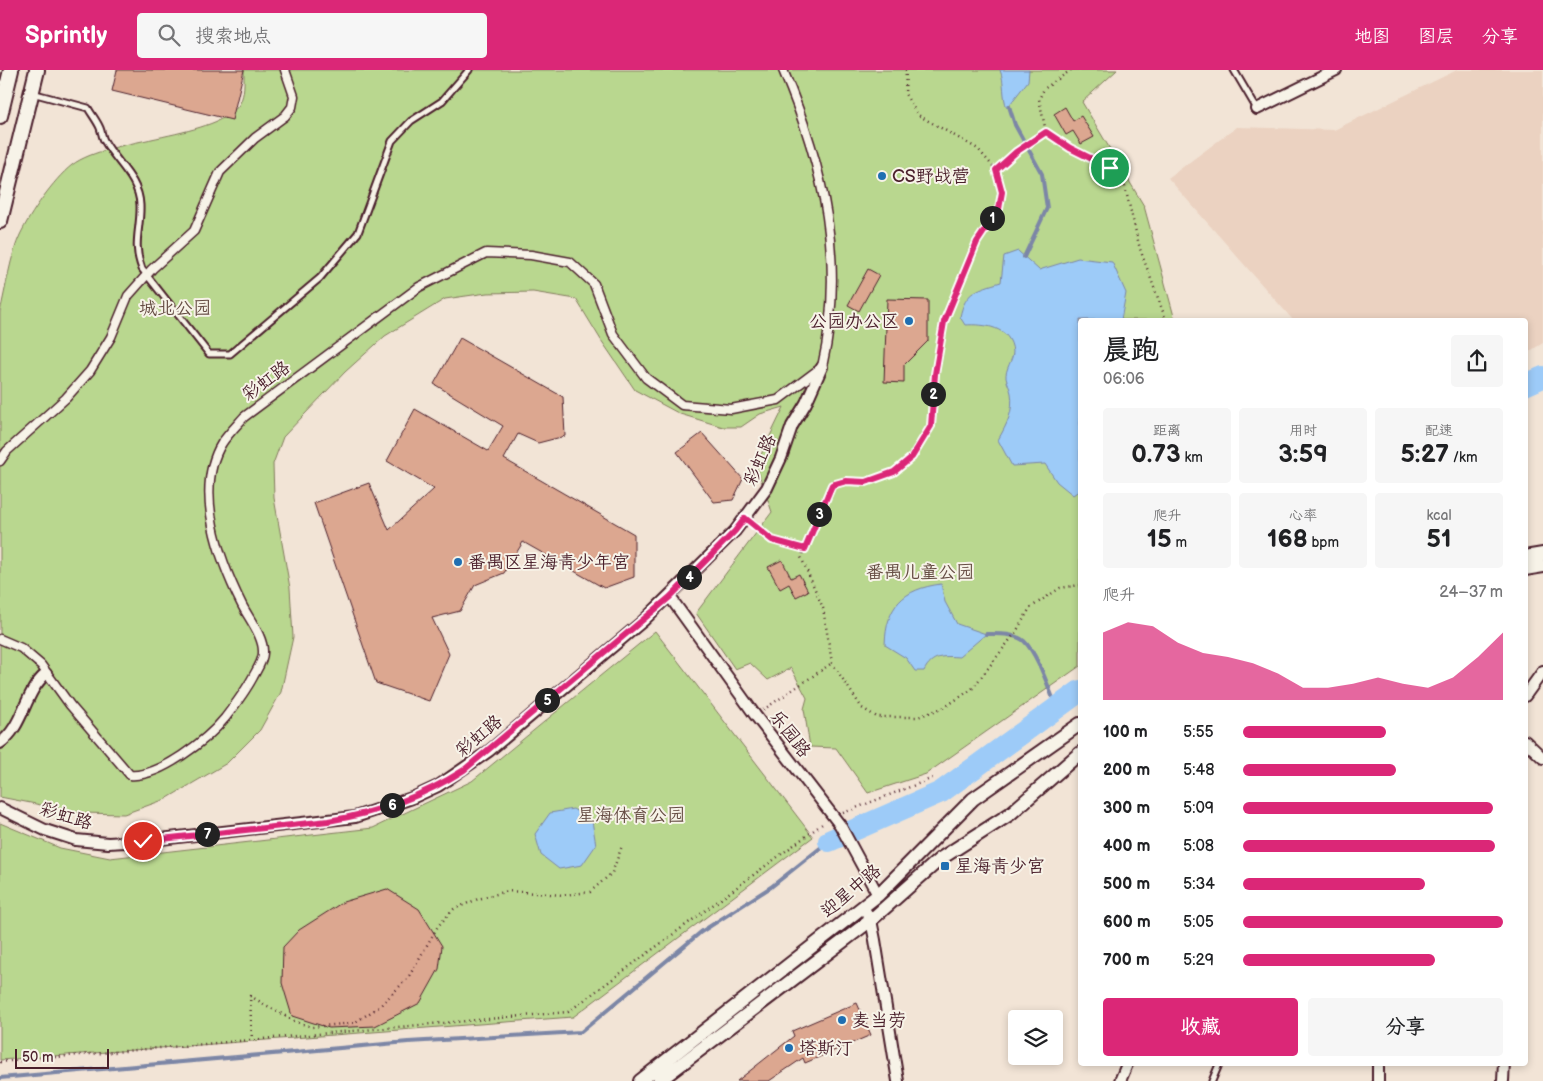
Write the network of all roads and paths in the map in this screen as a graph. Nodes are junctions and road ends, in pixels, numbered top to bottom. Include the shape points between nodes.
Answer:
1 (11, 70) edge
2 (37, 70) edge
3 (285, 70) edge
4 (469, 70) edge
5 (783, 70) edge
6 (906, 70) edge
7 (1071, 70) edge
8 (1234, 70) edge
9 (1336, 70) edge
10 (31, 92) junction
11 (1257, 110) joint
12 (0, 116) edge
13 (1046, 132) junction
14 (996, 170) junction
15 (0, 221) edge
16 (146, 275) junction
17 (1165, 318) edge
18 (822, 367) junction
19 (0, 461) edge
20 (745, 518) junction
21 (805, 549) junction
22 (1543, 550) edge
23 (1528, 552) edge
24 (1543, 554) edge
25 (1528, 556) edge
26 (1543, 566) edge
27 (1528, 568) edge
28 (1078, 585) edge
29 (670, 597) junction
30 (0, 639) edge
31 (832, 663) junction
32 (1543, 671) edge
33 (46, 674) junction
34 (1528, 692) edge
35 (755, 715) junction
36 (1078, 725) edge
37 (1528, 743) edge
38 (0, 744) edge
39 (1078, 755) edge
40 (1543, 758) edge
41 (933, 778) dead end
42 (0, 808) edge
43 (836, 821) junction
44 (622, 846) dead end
45 (878, 895) junction
46 (863, 907) junction
47 (870, 920) junction
48 (252, 1040) junction
49 (0, 1062) edge
50 (1126, 1066) edge
51 (1218, 1066) edge
52 (1378, 1066) edge
53 (1504, 1066) edge
54 (640, 1081) edge
55 (659, 1081) edge
56 (898, 1081) edge
57 (1120, 1081) edge
58 (1212, 1081) edge
59 (1378, 1081) edge
60 (1503, 1081) edge

1 - 12 main road
2 - 10 main road
3 - 16 street via 294,96 292,107 220,172 194,231
4 - 16 lane via 442,101 411,122 392,141 358,233 320,278 230,354 209,354
5 - 18 street, 彩虹路 via 818,170 830,228 831,313
6 - 14 path via 905,94 918,115 978,149
7 - 13 path via 1044,89 1039,99
8 - 11 lane
9 - 11 street
10 - 15 main road
10 - 16 lane via 88,108 104,142 128,171 140,204 137,258
13 - 14 path
13 - 17 path via 1110,168 1125,188 1140,249
14 - 21 path via 1002,192 999,209 977,242 944,322 931,426 912,457 894,472 866,482 846,481 832,485
16 - 19 street via 128,296 111,337 90,371 66,398 7,450
18 - 20 street, 彩虹路 via 792,426 767,488
18 - 33 street, 彩虹路 via 778,400 731,409 682,405 646,378 614,334 594,284 570,262 531,255 486,253 419,288 244,417 222,443 210,473 214,533 220,557 259,635 263,653 240,698 205,738 158,770 130,775
20 - 21 path via 772,540
20 - 29 street, 彩虹路
21 - 31 path via 801,557 824,608
22 - 23 street
24 - 25 street
26 - 27 street
28 - 31 path via 1060,588 1030,608 1008,644 972,689 945,707 918,717 877,716 862,708
29 - 35 street, 乐园路
29 - 42 street, 彩虹路 via 464,770 438,786 381,809 328,821 108,843 76,840
30 - 33 street, 彩虹路 via 21,648 41,665
31 - 35 path
32 - 34 street
33 - 38 street via 36,685 16,725
35 - 43 street, 乐园路
36 - 45 street, 迎星中路 via 973,799
37 - 40 street
39 - 47 street, 迎星中路 via 1010,814 940,859
41 - 43 path
43 - 45 street, 乐园路
43 - 48 path via 568,1012
44 - 48 path via 612,873 590,892 564,895 508,891 454,909 438,926 408,978 379,1007 354,1023 312,1027 296,1022 250,996
45 - 46 street, 迎星中路
46 - 47 street
46 - 54 street, 迎星中路
47 - 55 street, 迎星中路
47 - 56 street
48 - 49 path
50 - 57 street
51 - 58 lane
52 - 59 street
53 - 60 street

